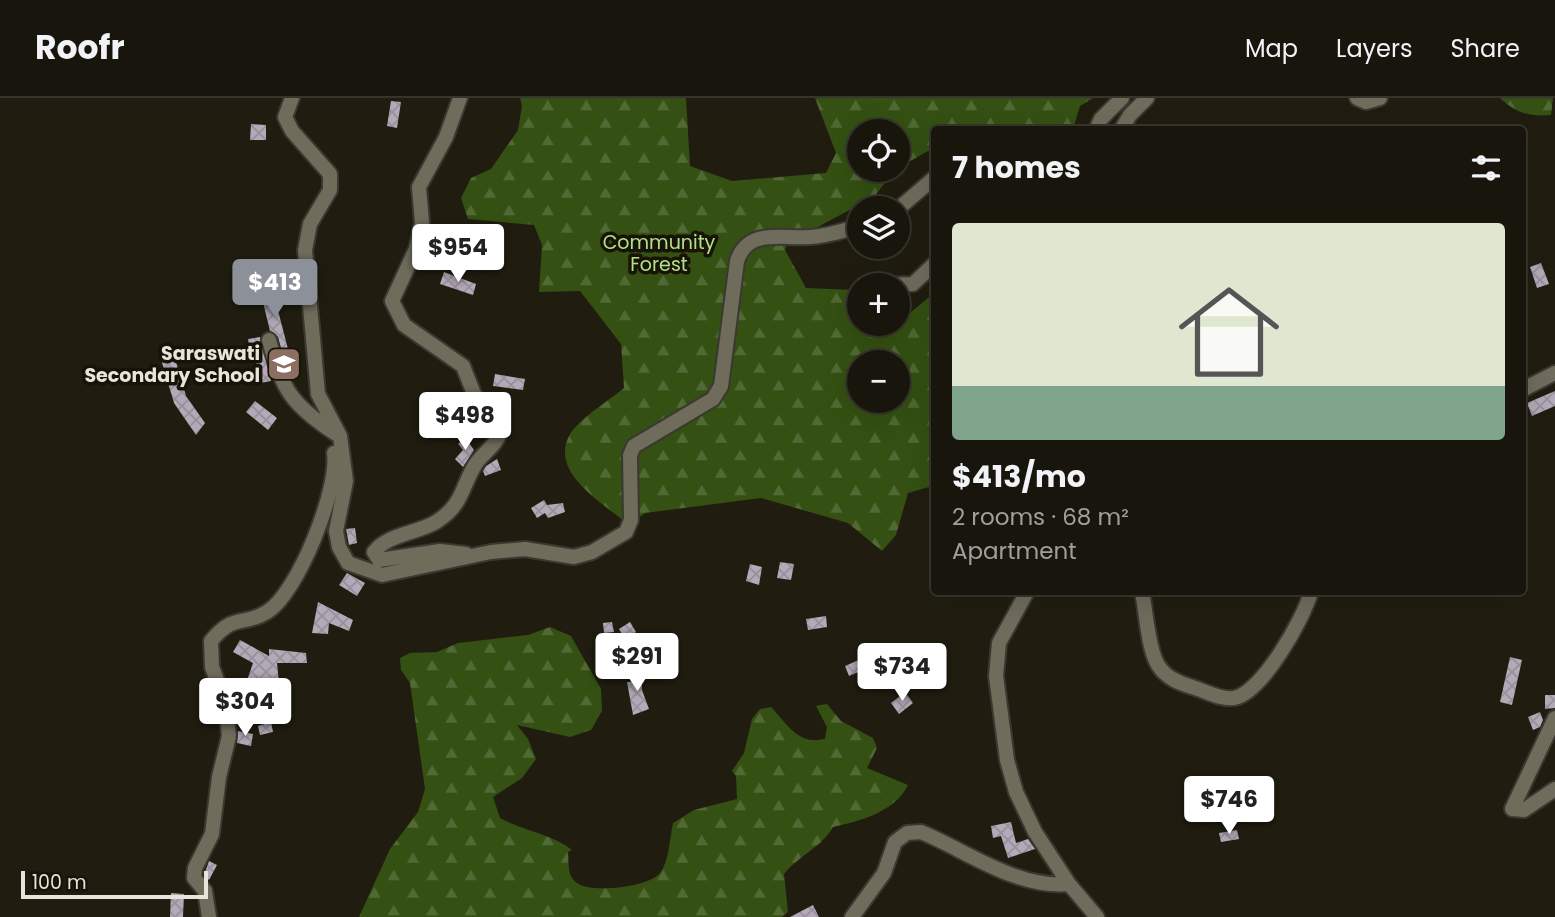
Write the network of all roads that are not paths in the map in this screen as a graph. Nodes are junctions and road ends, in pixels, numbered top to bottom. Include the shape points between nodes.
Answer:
1 (292, 98) edge
2 (460, 98) edge
3 (1122, 98) edge
4 (1147, 98) edge
5 (1357, 98) edge
6 (1380, 98) edge
7 (1098, 126) edge
8 (1123, 126) edge
9 (931, 181) edge
10 (910, 199) edge
11 (847, 229) edge
12 (931, 267) edge
13 (910, 284) edge
14 (269, 340) dead end
15 (1555, 373) edge
16 (1526, 388) edge
17 (335, 433) junction
18 (474, 556) junction
19 (1025, 595) edge
20 (1143, 595) edge
21 (1310, 595) edge
22 (1555, 718) edge
23 (1555, 789) edge
24 (1069, 884) junction
25 (209, 917) edge
26 (852, 917) edge
27 (1097, 917) edge

1 - 17 street via 285,117 330,174 330,190 310,225 305,250 318,394
2 - 18 street via 446,137 419,187 422,223 416,249 392,301 404,325 463,366 474,394 500,431 498,441 474,467 452,509 435,522 383,543 374,552 379,560 440,551
3 - 7 street
4 - 8 street
5 - 6 street via 1366,102
9 - 10 street
11 - 18 street via 812,237 770,236 741,248 721,386 713,399 635,446 630,455 631,520 626,532 574,557 525,549
12 - 13 street
14 - 17 street via 279,379 300,409
15 - 16 street
17 - 18 street via 346,481 336,531 348,563 382,575
17 - 25 street via 334,481 315,539 288,592 266,613 224,625 211,640 212,667 226,705 229,736 212,834 195,868 194,878 205,891
19 - 24 street via 999,643 996,676 1007,760 1021,802
20 - 21 street via 1156,663 1166,675 1237,698 1283,651
22 - 23 street via 1512,809 1524,810
24 - 26 street via 1050,886 1009,873 921,832 907,832 895,842 884,873
24 - 27 street

